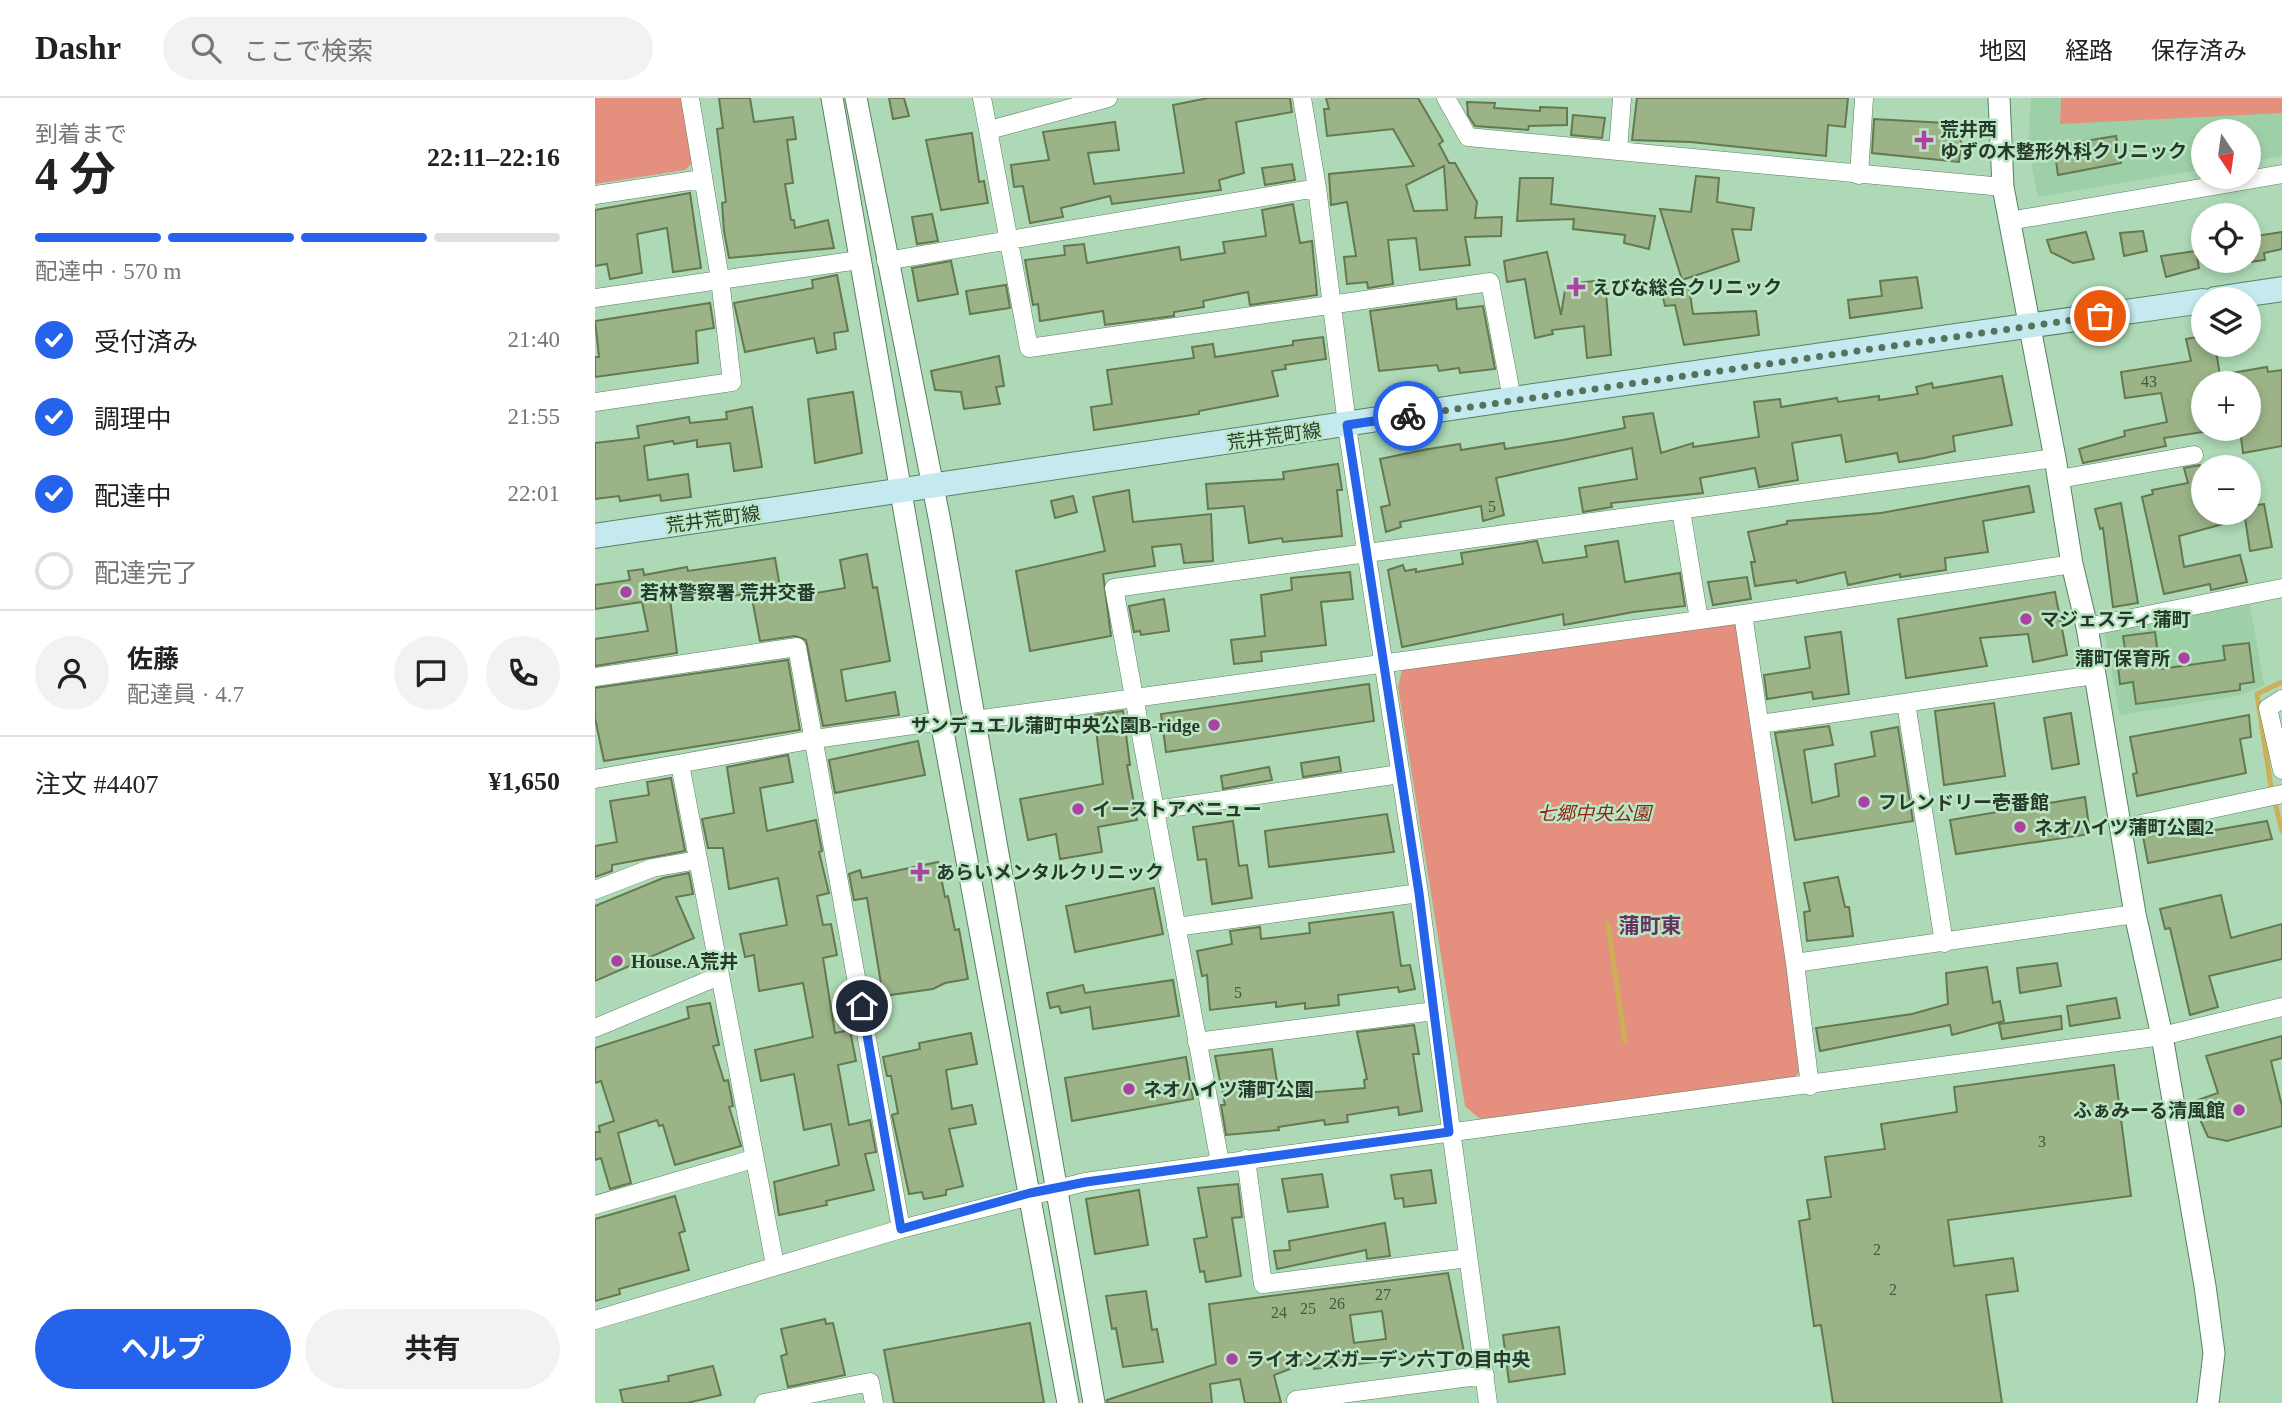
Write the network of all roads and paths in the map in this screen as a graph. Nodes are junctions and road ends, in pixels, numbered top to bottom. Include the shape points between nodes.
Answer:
1 (690, 98) edge
2 (832, 98) edge
3 (856, 98) edge
4 (982, 98) edge
5 (1108, 98) edge
6 (1302, 98) edge
7 (1446, 98) edge
8 (1622, 98) edge
9 (1864, 98) edge
10 (1999, 98) edge
11 (989, 130) junction
12 (1618, 151) junction
13 (2282, 174) edge
14 (1859, 175) junction
15 (702, 179) junction
16 (2003, 187) junction
17 (1317, 188) junction
18 (595, 195) edge
19 (2009, 221) junction
20 (1008, 238) junction
21 (859, 260) junction
22 (886, 261) junction
23 (720, 279) junction
24 (2282, 289) edge
25 (2261, 292) edge
26 (595, 298) edge
27 (2191, 303) edge
28 (1331, 305) junction
29 (2028, 327) junction
30 (1512, 399) junction
31 (595, 401) edge
32 (1347, 425) junction
33 (2191, 456) edge
34 (2055, 458) junction
35 (2059, 479) junction
36 (932, 485) junction
37 (901, 490) junction
38 (1681, 510) junction
39 (595, 536) edge
40 (1366, 554) junction
41 (2072, 564) junction
42 (2282, 589) edge
43 (1744, 614) junction
44 (1699, 620) junction
45 (2087, 627) junction
46 (1384, 663) junction
47 (2094, 675) junction
48 (595, 677) edge
49 (1134, 698) junction
50 (2282, 699) edge
51 (1906, 703) junction
52 (975, 720) junction
53 (941, 721) junction
54 (1760, 724) junction
55 (815, 739) junction
56 (680, 764) junction
57 (2282, 770) edge
58 (1400, 774) junction
59 (595, 779) edge
60 (2276, 796) edge
61 (1155, 810) junction
62 (2122, 828) junction
63 (698, 860) junction
64 (595, 890) edge
65 (1419, 893) junction
66 (2135, 914) junction
67 (1176, 927) junction
68 (1944, 943) junction
69 (1795, 963) junction
70 (719, 976) junction
71 (2282, 1007) edge
72 (1434, 1011) junction
73 (595, 1028) edge
74 (2162, 1036) junction
75 (1197, 1042) junction
76 (1810, 1086) junction
77 (1449, 1132) junction
78 (753, 1159) junction
79 (1246, 1160) junction
80 (1220, 1163) junction
81 (1054, 1189) junction
82 (1030, 1193) junction
83 (595, 1205) edge
84 (901, 1229) junction
85 (1468, 1258) junction
86 (775, 1265) junction
87 (595, 1320) edge
88 (1485, 1375) junction
89 (764, 1403) edge
90 (874, 1403) edge
91 (1068, 1403) edge
92 (1094, 1403) edge
93 (1297, 1403) edge
94 (1489, 1403) edge
95 (2208, 1403) edge

1 - 15 street
2 - 21 street
3 - 22 street
4 - 11 street
5 - 11 street
6 - 17 street
7 - 12 street via 1468,137
8 - 12 street
9 - 14 street
10 - 16 street
11 - 20 street
12 - 14 street
13 - 19 street
14 - 16 street
15 - 18 street
15 - 23 street
16 - 19 street
17 - 20 street
17 - 28 street
19 - 29 street
20 - 22 street
20 - 28 street via 1029,348
21 - 23 street
21 - 37 street
22 - 36 street
23 - 26 street
23 - 31 street via 731,382
24 - 25 main road
27 - 29 main road, 荒井荒町線
28 - 30 street via 1490,282
28 - 32 street
29 - 30 main road, 荒井荒町線
29 - 34 street
30 - 32 main road, 荒井荒町線
32 - 36 main road, 荒井荒町線
32 - 40 street
33 - 35 street
34 - 35 street
34 - 38 street
35 - 41 street
36 - 37 main road, 荒井荒町線
36 - 52 street
37 - 39 main road, 荒井荒町線
37 - 53 street
38 - 40 street
38 - 44 street
40 - 46 street
40 - 49 street via 1114,588
41 - 43 street
41 - 45 street
42 - 45 street
43 - 44 street
43 - 54 street
44 - 46 street
45 - 47 street
46 - 49 street
46 - 58 street
47 - 51 street
47 - 62 street
48 - 55 street via 797,647
49 - 52 street
49 - 61 street
50 - 57 street via 2267,708
51 - 54 street
51 - 68 street
52 - 81 street
53 - 55 street
53 - 82 street
54 - 69 street
55 - 56 street
55 - 84 street
56 - 59 street
56 - 63 street
58 - 61 street
58 - 65 street
60 - 62 street
61 - 67 street
62 - 66 street
63 - 64 street via 652,868
63 - 70 street
65 - 67 street
65 - 72 street
66 - 68 street
66 - 74 street
67 - 75 street
68 - 69 street
69 - 76 street
70 - 73 street
70 - 78 street
71 - 74 street
72 - 75 street
72 - 77 street
74 - 76 street
74 - 95 street via 2214,1353
75 - 80 street
76 - 77 street
77 - 79 street
77 - 85 street
78 - 83 street
78 - 86 street
79 - 80 street
79 - 85 street via 1263,1284
80 - 81 street
81 - 82 street
81 - 92 street
82 - 84 street
82 - 91 street
84 - 86 street
85 - 88 street
86 - 87 street
88 - 93 street
88 - 94 street
89 - 90 street via 870,1381

